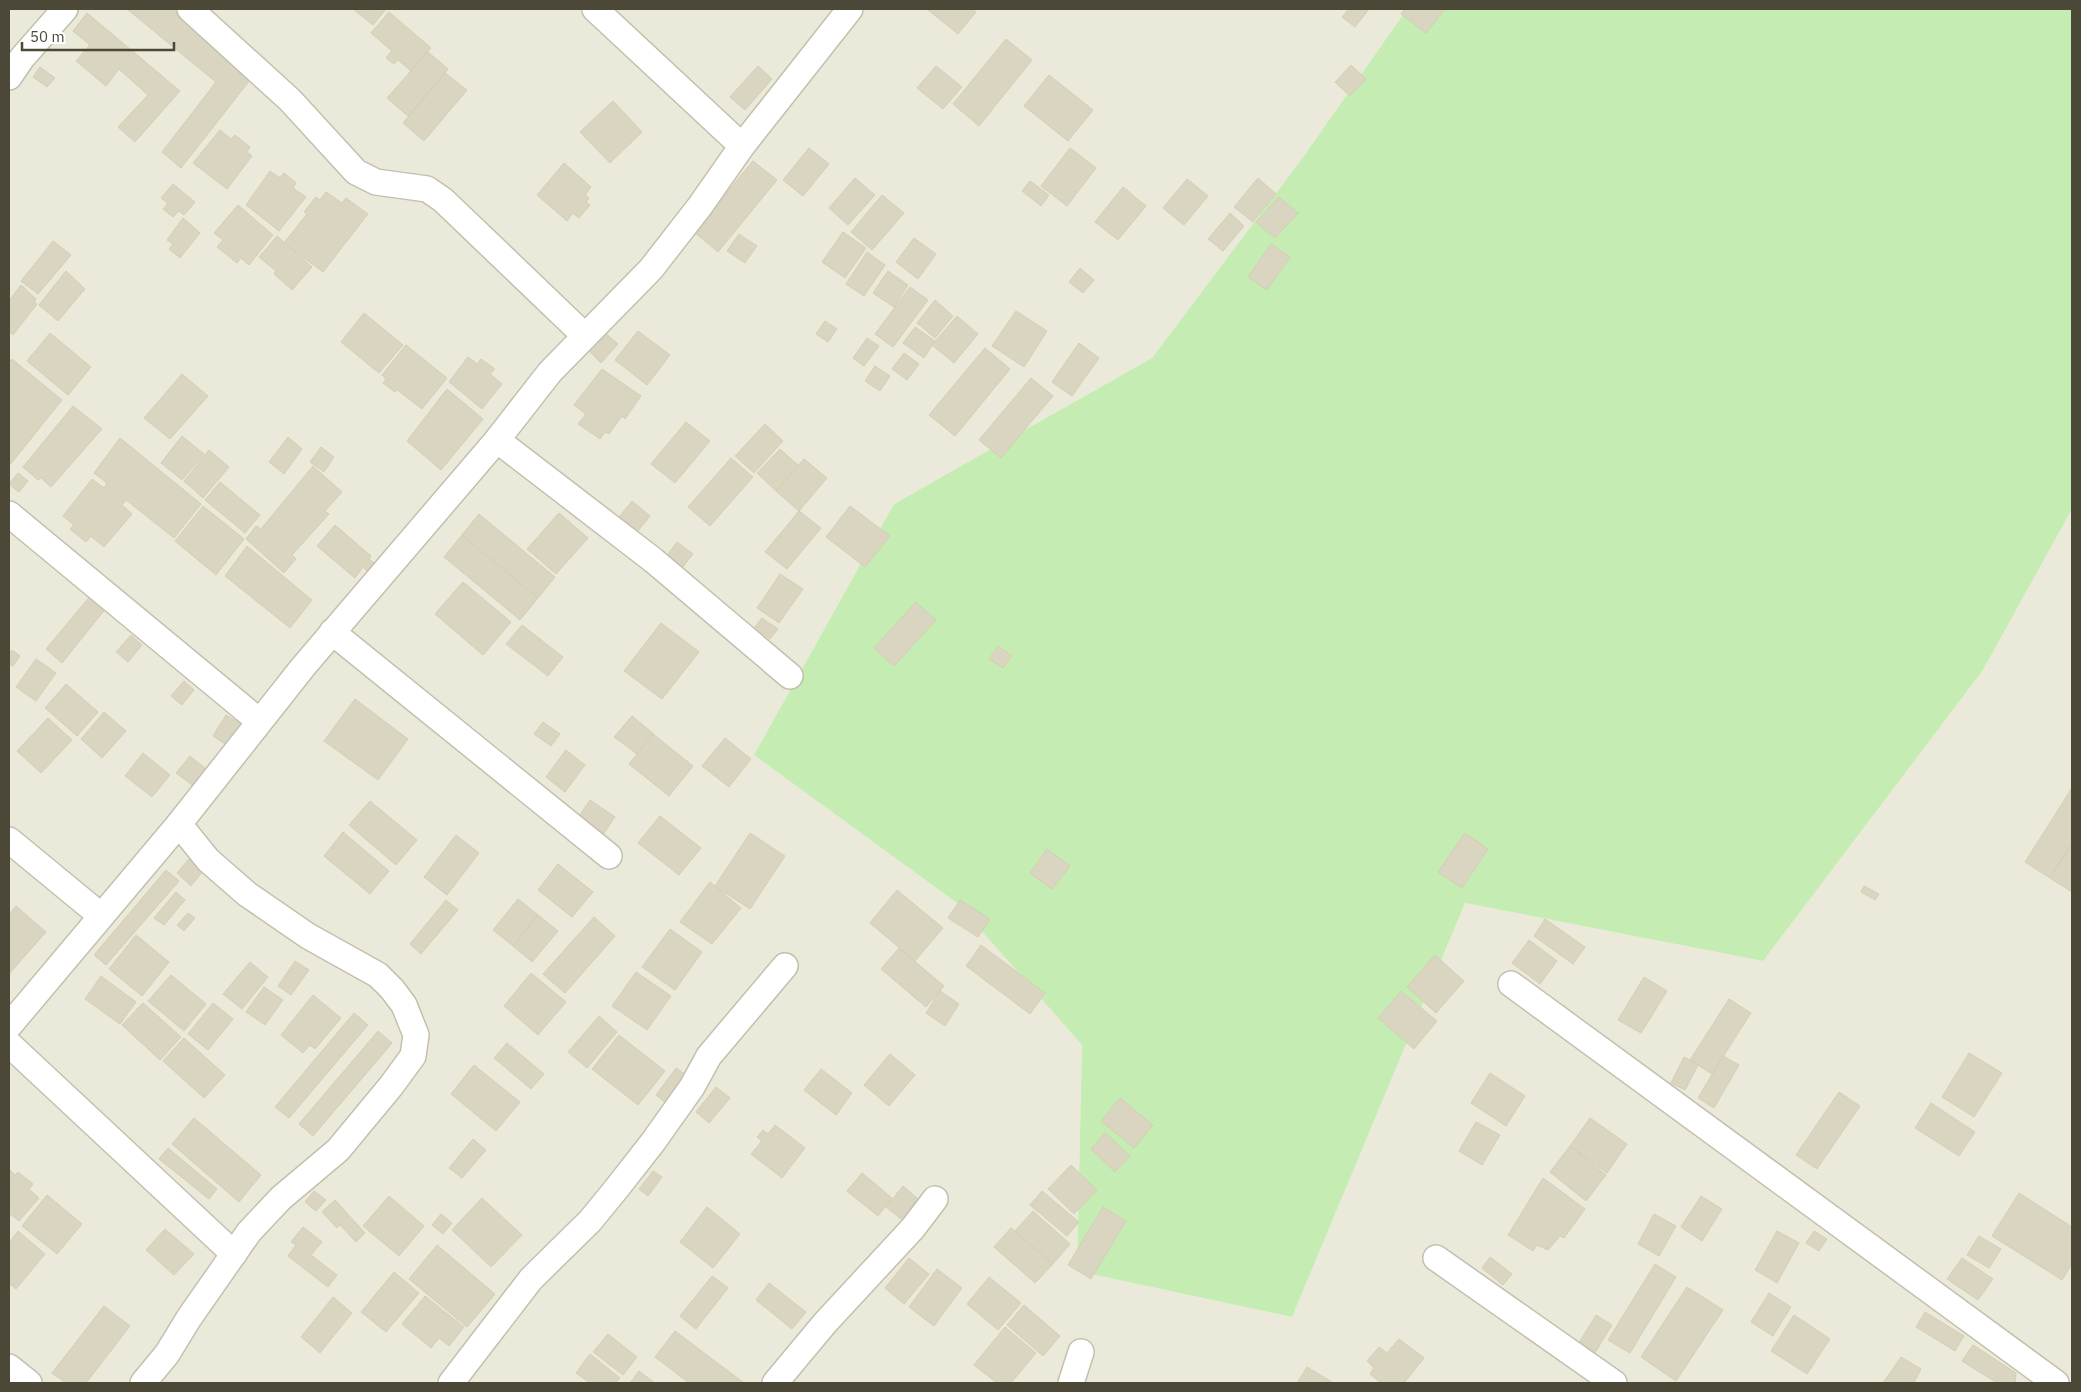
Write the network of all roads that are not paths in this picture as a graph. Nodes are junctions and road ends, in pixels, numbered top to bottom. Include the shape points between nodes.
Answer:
1 (64, 9) edge
2 (190, 9) edge
3 (595, 9) edge
4 (850, 9) edge
5 (13, 61) edge
6 (742, 146) junction
7 (585, 336) junction
8 (497, 440) junction
9 (9, 514) edge
10 (332, 632) junction
11 (790, 676) dead end
12 (259, 721) junction
13 (179, 824) junction
14 (9, 840) edge
15 (609, 856) dead end
16 (100, 915) junction
17 (785, 966) dead end
18 (1511, 984) dead end
19 (9, 1026) edge
20 (9, 1044) edge
21 (935, 1199) dead end
22 (234, 1254) junction
23 (1436, 1258) dead end
24 (1081, 1352) dead end
25 (9, 1367) edge
26 (456, 1381) edge
27 (29, 1383) edge
28 (142, 1383) edge
29 (776, 1383) edge
30 (1071, 1383) edge
31 (1614, 1383) edge
32 (2056, 1383) edge

1 - 5 street
2 - 7 street via 290,100 356,172 376,182 427,189 443,200
3 - 6 street
4 - 6 street
6 - 7 street via 651,269
7 - 8 street via 550,372
8 - 10 street
8 - 11 street via 652,560
9 - 12 street
10 - 12 street
10 - 15 street
12 - 13 street
13 - 16 street
13 - 22 street via 208,860 247,894 308,936 378,975 404,1005 416,1035 413,1056 368,1114 338,1150 281,1198 249,1232
14 - 16 street
16 - 19 street
17 - 26 street via 708,1056 692,1087 617,1188 590,1221 531,1279
18 - 32 street
20 - 22 street
21 - 29 street
22 - 28 street via 167,1354
23 - 31 street
24 - 30 street
25 - 27 street

